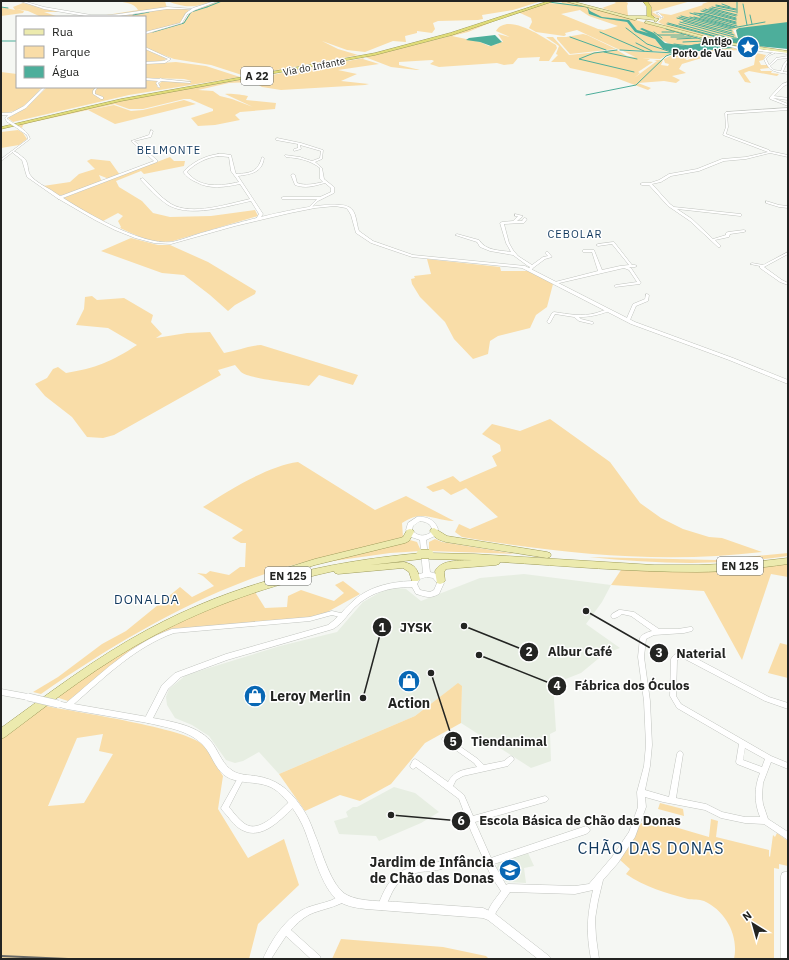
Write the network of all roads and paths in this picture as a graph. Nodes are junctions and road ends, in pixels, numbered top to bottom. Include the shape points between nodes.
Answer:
1 (21, 1) edge
2 (217, 1) edge
3 (547, 1) edge
4 (552, 1) edge
5 (567, 1) edge
6 (644, 1) edge
7 (194, 9) junction
8 (187, 13) joint
9 (509, 13) junction
10 (658, 13) dead end
11 (623, 15) junction
12 (641, 17) junction
13 (635, 19) junction
14 (656, 19) junction
15 (646, 22) junction
16 (146, 32) edge
17 (710, 41) dead end
18 (718, 41) junction
19 (746, 46) junction
20 (146, 48) edge
21 (767, 50) junction
22 (787, 52) edge
23 (788, 57) edge
24 (787, 62) edge
25 (146, 63) edge
26 (769, 66) junction
27 (788, 67) edge
28 (783, 69) junction
29 (788, 71) edge
30 (146, 79) edge
31 (161, 79) junction
32 (190, 82) dead end
33 (788, 83) edge
34 (781, 86) junction
35 (159, 87) dead end
36 (788, 87) edge
37 (44, 88) edge
38 (96, 88) edge
39 (773, 97) junction
40 (102, 98) dead end
41 (788, 99) edge
42 (788, 104) edge
43 (788, 109) edge
44 (1, 114) edge
45 (11, 114) junction
46 (1, 127) edge
47 (152, 131) dead end
48 (277, 140) dead end
49 (299, 145) junction
50 (295, 150) dead end
51 (14, 152) junction
52 (770, 152) junction
53 (286, 156) dead end
54 (788, 156) edge
55 (263, 158) dead end
56 (1, 160) edge
57 (312, 162) junction
58 (235, 175) junction
59 (293, 175) dead end
60 (142, 179) dead end
61 (326, 182) junction
62 (240, 183) junction
63 (642, 184) dead end
64 (650, 184) junction
65 (59, 198) junction
66 (321, 198) junction
67 (284, 199) dead end
68 (251, 200) junction
69 (317, 200) junction
70 (767, 202) dead end
71 (323, 206) junction
72 (788, 207) edge
73 (310, 208) junction
74 (675, 208) junction
75 (259, 211) junction
76 (516, 215) dead end
77 (740, 215) dead end
78 (272, 216) junction
79 (258, 219) junction
80 (525, 219) dead end
81 (514, 222) junction
82 (503, 226) junction
83 (510, 228) dead end
84 (744, 231) dead end
85 (457, 235) dead end
86 (712, 240) junction
87 (598, 245) dead end
88 (719, 246) dead end
89 (584, 251) dead end
90 (547, 253) dead end
91 (788, 253) edge
92 (514, 254) junction
93 (752, 264) dead end
94 (624, 266) junction
95 (764, 266) junction
96 (531, 268) junction
97 (600, 271) junction
98 (556, 283) junction
99 (788, 284) edge
100 (616, 286) dead end
101 (647, 295) dead end
102 (608, 310) junction
103 (575, 316) junction
104 (628, 320) junction
105 (549, 322) dead end
106 (592, 323) dead end
107 (788, 382) edge
108 (434, 531) junction
109 (410, 532) junction
110 (422, 538) junction
111 (425, 555) junction
112 (788, 560) edge
113 (665, 567) junction
114 (427, 574) junction
115 (440, 581) junction
116 (415, 582) junction
117 (343, 616) junction
118 (614, 616) dead end
119 (163, 626) junction
120 (690, 629) dead end
121 (657, 631) junction
122 (144, 632) junction
123 (1, 692) edge
124 (67, 706) junction
125 (788, 706) edge
126 (148, 720) junction
127 (1, 729) edge
128 (1, 734) edge
129 (445, 738) dead end
130 (743, 743) junction
131 (680, 754) dead end
132 (769, 758) junction
133 (511, 759) dead end
134 (413, 766) dead end
135 (788, 766) edge
136 (483, 769) junction
137 (764, 771) junction
138 (241, 778) junction
139 (449, 786) junction
140 (641, 792) junction
141 (545, 799) dead end
142 (672, 801) junction
143 (293, 803) junction
144 (471, 820) junction
145 (765, 821) junction
146 (586, 830) dead end
147 (788, 836) edge
148 (490, 862) junction
149 (439, 866) dead end
150 (788, 876) edge
151 (599, 879) junction
152 (505, 891) junction
153 (343, 898) junction
154 (382, 906) junction
155 (491, 916) junction
156 (286, 931) junction
157 (267, 959) edge
158 (316, 959) edge
159 (546, 959) edge
160 (595, 959) edge
161 (785, 959) edge

1 - 7 street via 44,8 91,16 112,16 156,9
2 - 7 street
3 - 9 highway, Via do Infante / A 22
4 - 9 highway, Via do Infante / A 22
5 - 11 main road
6 - 12 highway via 646,15
6 - 14 highway via 649,7 649,16
7 - 8 street
8 - 16 street via 181,23
9 - 46 highway, Via do Infante / A 22 via 445,36 375,54 128,98
10 - 14 street via 662,17
11 - 12 main road
11 - 13 main road
12 - 13 main road
12 - 14 main road
13 - 15 main road
14 - 15 main road
14 - 18 main road via 668,27
15 - 18 main road
17 - 18 street
18 - 19 main road
18 - 21 street via 738,48
19 - 21 main road
19 - 22 main road
20 - 25 street via 170,59 165,62
21 - 22 main road
22 - 26 street via 769,54 765,60
23 - 26 street via 777,58
24 - 28 street
26 - 28 street via 772,71
27 - 28 street
28 - 29 street
30 - 31 street
31 - 32 street
31 - 35 street via 157,83
33 - 34 street
34 - 36 street
34 - 39 street
37 - 45 street via 26,108
38 - 40 street via 94,94
39 - 41 street
39 - 42 street via 773,100
43 - 52 street via 726,113 727,127 724,134
44 - 45 street
45 - 51 street, bridge via 6,118 8,121 28,135 29,139
47 - 65 street via 150,136 132,141 156,161
48 - 49 street via 283,139
49 - 50 street via 300,148
49 - 57 street via 322,152 321,158
51 - 56 street
51 - 65 street via 24,160 28,176
52 - 54 street
52 - 64 street via 717,161 704,168 670,175
53 - 57 street
55 - 58 street via 263,164 256,171
57 - 61 street via 321,168 321,175
58 - 62 street
58 - 62 street via 232,158 226,155 204,158 185,172 207,187
59 - 61 street via 296,184 302,186
60 - 68 street via 167,202 183,209 206,208
61 - 66 street via 333,188 333,192
62 - 68 street
63 - 64 street
64 - 74 street
65 - 79 street via 84,213 138,238 160,244
66 - 67 street
66 - 69 street
68 - 75 street
69 - 71 street via 317,204
69 - 73 street
70 - 72 street
71 - 73 street
71 - 96 street via 336,204 348,207 352,212 355,227 363,237 412,256
73 - 78 street
74 - 77 street
74 - 86 street
75 - 78 street
75 - 79 street via 261,214
76 - 81 street via 521,216
78 - 79 street
80 - 81 street via 523,222
81 - 82 street via 502,223
82 - 83 street
82 - 92 street
84 - 86 street via 728,233 728,236
85 - 92 street via 478,241 481,246 490,250
86 - 88 street
87 - 94 street via 614,243 633,266
89 - 97 street via 593,251
90 - 96 street via 550,257 544,258
91 - 95 street
92 - 96 street via 521,257
93 - 95 street
94 - 97 street
94 - 100 street via 639,283
95 - 99 street via 761,267
96 - 98 street
97 - 98 street
98 - 102 street
101 - 104 street via 647,300 634,306
102 - 103 street
102 - 104 street
103 - 105 street via 554,313
103 - 106 street
104 - 107 street
108 - 109 street via 434,526 430,522 419,519 410,524
108 - 110 street via 430,536
108 - 113 main road via 446,539 507,550
109 - 110 street
109 - 122 main road via 402,541 315,562 250,583 196,604
110 - 114 street
111 - 113 main road, EN 125
111 - 119 main road, EN 125 via 350,563 294,575 233,594
111 - 122 main road, EN 125 via 343,562 265,580 195,606
112 - 113 main road, EN 125 via 743,566
113 - 115 main road via 594,567 509,561 446,566 439,571
114 - 115 street via 435,576
114 - 116 street via 420,576
115 - 116 street via 440,589 430,595 418,592
116 - 117 street via 391,585 374,591 360,599
116 - 119 main road via 413,570 404,565 340,570 265,586
117 - 124 street via 332,613 310,619 165,633 136,651
117 - 126 street via 336,624 325,629 226,657 178,675 165,687
118 - 121 street via 621,612 632,614
119 - 128 main road, EN 125 via 96,666
120 - 121 street
121 - 140 street via 643,638 641,657 649,744
122 - 127 main road, EN 125 via 74,676
123 - 124 street, bridge
124 - 126 street
125 - 130 street via 767,699 684,655 674,659 673,696 679,706
126 - 138 street via 192,733 204,740 221,766
129 - 136 street
130 - 132 street
130 - 137 street via 739,762
131 - 142 street
132 - 135 street
132 - 137 street
133 - 136 street via 506,764
134 - 139 street via 415,762
136 - 139 street via 462,773 454,778
137 - 145 street via 758,790 758,806
138 - 143 street via 276,785
138 - 143 street via 225,808 244,828 261,830
139 - 144 street via 462,797
140 - 142 street
140 - 151 street via 642,807 632,834
141 - 144 street
142 - 145 street via 706,807 733,818
143 - 153 street via 307,823 325,871
144 - 148 street
145 - 147 street
146 - 148 street
148 - 152 street
149 - 154 street via 416,868 394,880 385,894
150 - 161 street via 785,876
151 - 152 street via 591,887 575,890 508,888
151 - 160 street via 591,913 590,936
152 - 155 street
153 - 154 street
153 - 156 street via 335,904 310,911
154 - 155 street via 483,913
155 - 159 street
156 - 157 street
156 - 158 street

